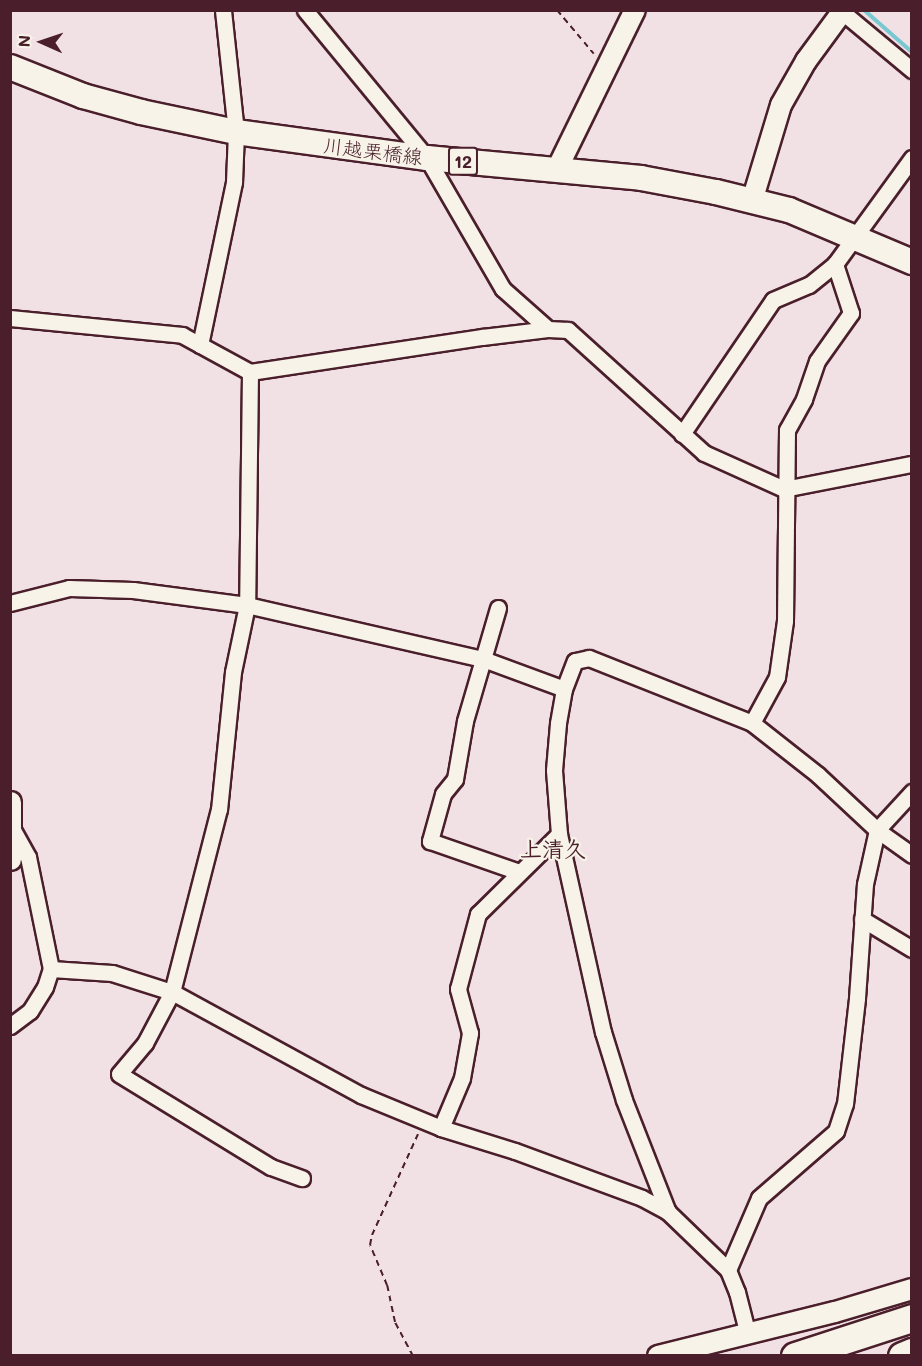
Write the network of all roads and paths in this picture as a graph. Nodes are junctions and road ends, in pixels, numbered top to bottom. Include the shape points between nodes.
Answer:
1 (223, 10) edge
2 (305, 10) edge
3 (557, 10) edge
4 (635, 10) edge
5 (841, 11) edge
6 (10, 67) edge
7 (607, 68) junction
8 (912, 70) edge
9 (236, 132) junction
10 (427, 158) junction
11 (912, 158) edge
12 (557, 169) junction
13 (752, 201) junction
14 (853, 236) junction
15 (912, 262) edge
16 (835, 264) junction
17 (10, 318) edge
18 (548, 329) junction
19 (201, 345) junction
20 (250, 372) junction
21 (682, 434) junction
22 (912, 464) edge
23 (784, 489) junction
24 (10, 603) edge
25 (247, 605) junction
26 (498, 608) dead end
27 (483, 659) junction
28 (564, 689) junction
29 (752, 723) junction
30 (912, 792) edge
31 (10, 802) edge
32 (12, 828) junction
33 (877, 830) junction
34 (559, 834) junction
35 (912, 855) edge
36 (10, 859) edge
37 (519, 872) junction
38 (862, 919) junction
39 (912, 949) edge
40 (51, 969) junction
41 (172, 992) junction
42 (10, 1026) edge
43 (424, 1121) junction
44 (441, 1128) junction
45 (302, 1178) dead end
46 (668, 1212) junction
47 (728, 1270) junction
48 (912, 1289) edge
49 (912, 1318) edge
50 (742, 1336) junction
51 (912, 1352) edge
52 (412, 1356) edge
53 (658, 1356) edge
54 (703, 1356) edge
55 (795, 1356) edge
56 (902, 1356) edge

1 - 9 street
2 - 10 street
3 - 7 path
4 - 7 street
5 - 8 street
5 - 13 street via 781,105
6 - 9 main road, 川越栗橋線 / 12 via 83,96
7 - 12 street
9 - 10 main road, 川越栗橋線 / 12
9 - 19 street via 234,182
10 - 12 main road, 川越栗橋線 / 12
10 - 18 street via 503,289
11 - 14 street
12 - 13 main road, 川越栗橋線 / 12 via 641,178
13 - 14 main road, 川越栗橋線 / 12 via 789,210
14 - 15 main road, 川越栗橋線 / 12
14 - 16 street
16 - 21 street via 809,285 773,300
16 - 23 street via 851,313 818,361 787,430
17 - 19 street via 182,335
18 - 20 street
18 - 21 street via 568,330
19 - 20 street
20 - 25 street
21 - 23 street via 704,453
22 - 23 street
23 - 29 street via 785,621 781,652 777,677
24 - 25 street via 69,588 133,590
25 - 27 street
25 - 41 street via 232,672 219,809
26 - 27 street
27 - 28 street
27 - 37 street via 465,721 456,779 443,794 430,841
28 - 29 street via 575,661 589,658
28 - 34 street via 554,770
29 - 33 street
30 - 33 street
31 - 32 main road
32 - 36 main road
32 - 40 street via 28,857
33 - 35 street
33 - 38 street
34 - 37 street
34 - 46 street via 603,1032 624,1100
37 - 44 street via 478,914 458,989 470,1033 462,1077
38 - 39 street
38 - 47 street via 844,1104 836,1131 759,1198
40 - 41 street via 112,973
40 - 42 street via 30,1011
41 - 43 street via 361,1095
41 - 45 street via 145,1043 119,1074 272,1167
43 - 44 street
43 - 52 path via 370,1245 387,1286 395,1322
44 - 46 street via 591,1178
46 - 47 street
47 - 50 street
48 - 50 street
49 - 55 highway
50 - 53 street
50 - 54 street
51 - 56 highway

